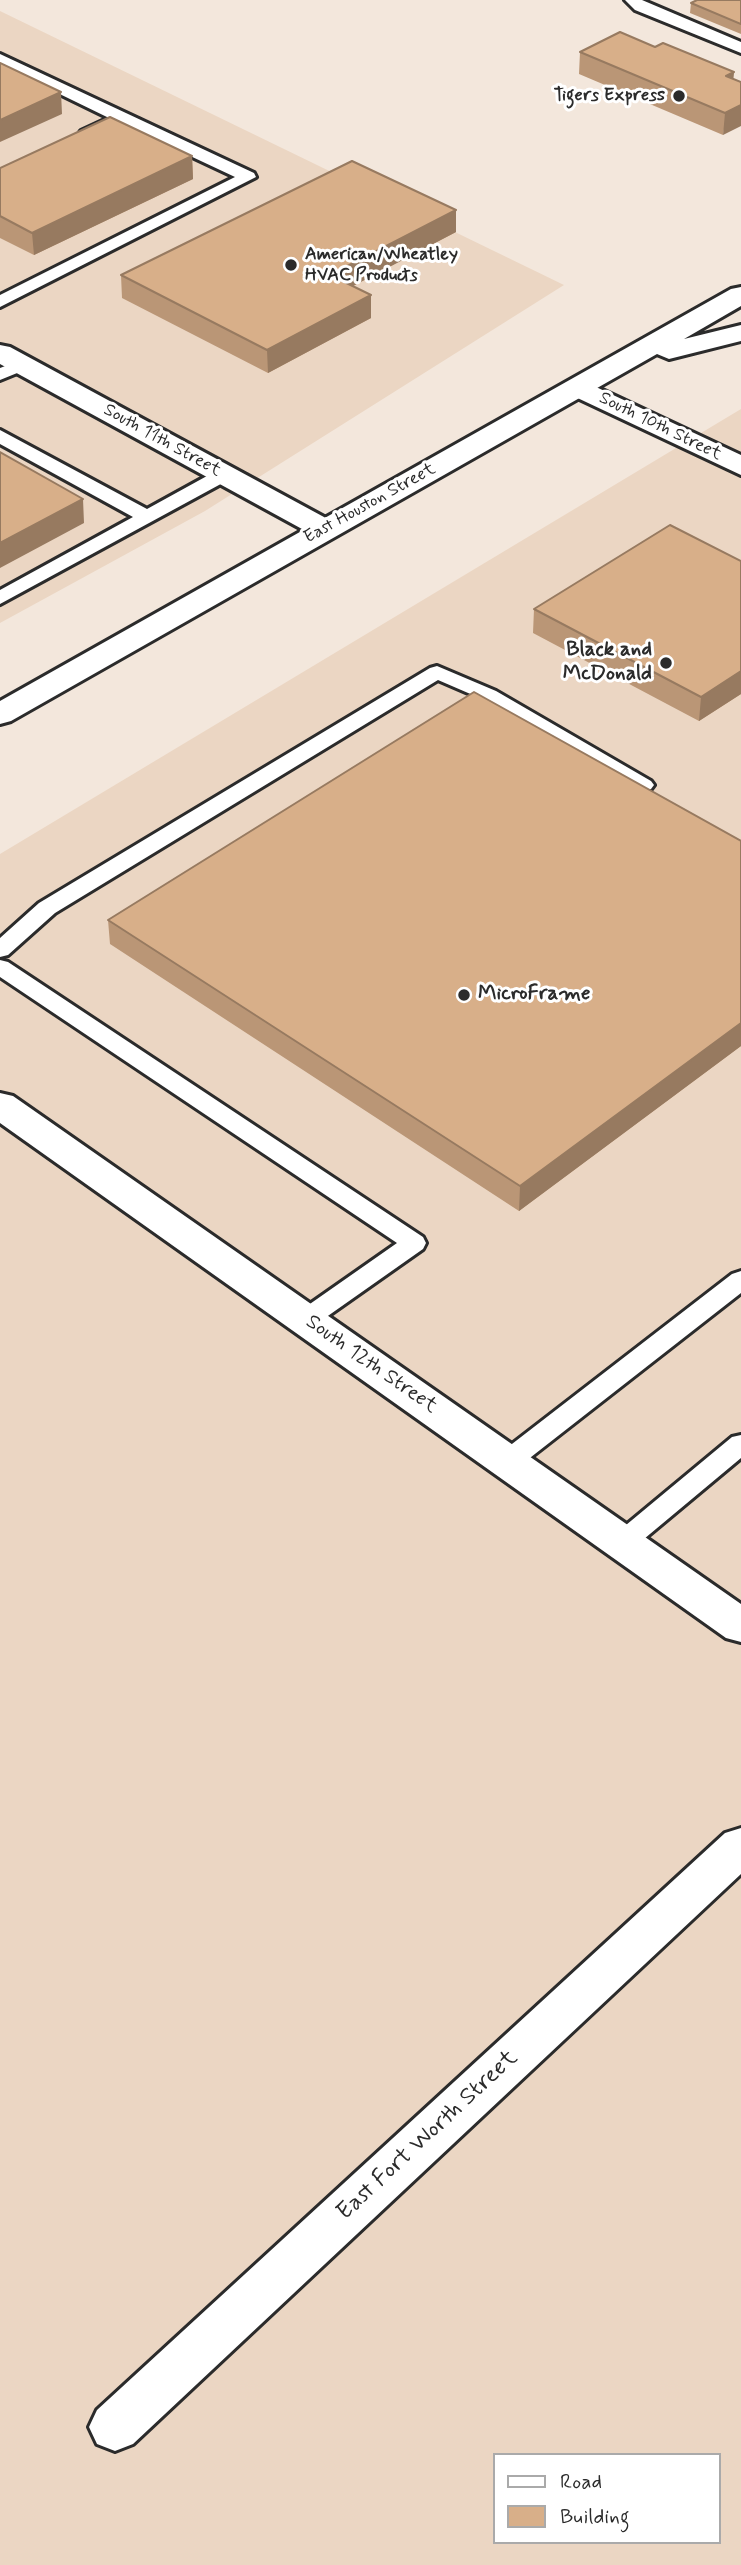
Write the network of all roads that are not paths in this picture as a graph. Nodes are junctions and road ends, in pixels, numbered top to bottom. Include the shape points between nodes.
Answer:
1 (633, 0) edge
2 (741, 48) edge
3 (0, 59) edge
4 (122, 118) junction
5 (74, 140) edge
6 (741, 295) edge
7 (0, 302) edge
8 (741, 333) edge
9 (623, 363) junction
10 (7, 364) edge
11 (579, 388) junction
12 (0, 436) edge
13 (741, 466) edge
14 (223, 475) junction
15 (147, 517) junction
16 (324, 529) junction
17 (0, 598) edge
18 (0, 714) edge
19 (644, 785) edge
20 (0, 950) edge
21 (0, 967) edge
22 (0, 1105) edge
23 (741, 1280) edge
24 (306, 1319) junction
25 (741, 1444) edge
26 (508, 1461) junction
27 (622, 1542) junction
28 (741, 1626) edge
29 (741, 1846) edge
30 (115, 2427) dead end

1 - 2 lane
3 - 4 lane
4 - 5 lane
4 - 7 lane via 248,177
6 - 9 street, East Houston Street
8 - 9 street
9 - 11 street, East Houston Street
10 - 14 street, South 11th Street
11 - 13 street, South 10th Street
11 - 16 street, East Houston Street
12 - 15 lane
14 - 15 lane
14 - 16 street, South 11th Street
15 - 17 lane
16 - 18 street, East Houston Street
19 - 20 lane via 489,695 437,672 47,908
21 - 24 lane via 414,1242
22 - 24 street, South 12th Street
23 - 26 lane
24 - 26 street, South 12th Street
25 - 27 lane
26 - 27 street, South 12th Street
27 - 28 street, South 12th Street
29 - 30 street, East Fort Worth Street

